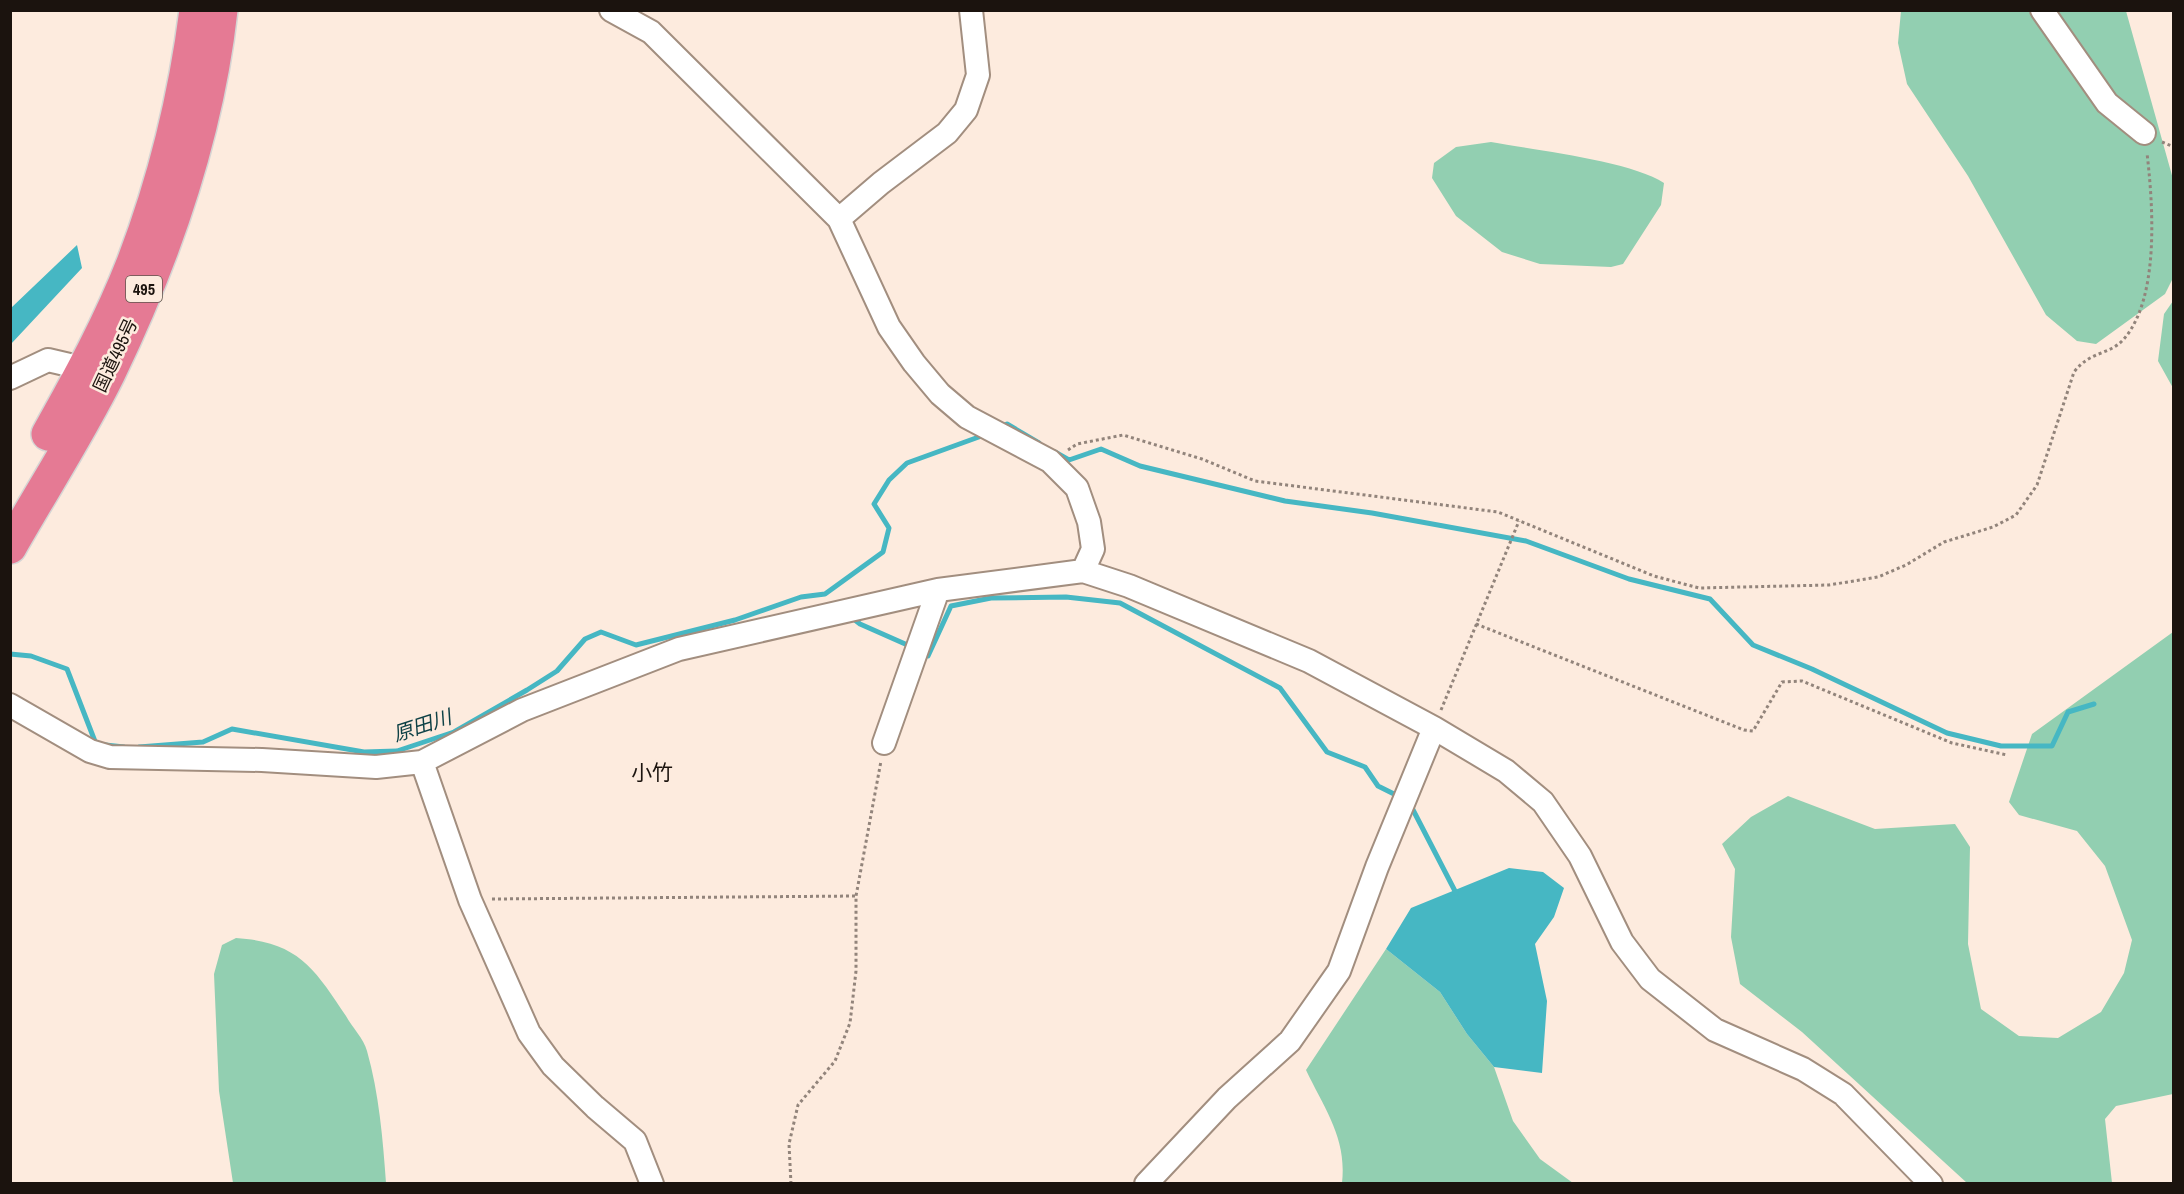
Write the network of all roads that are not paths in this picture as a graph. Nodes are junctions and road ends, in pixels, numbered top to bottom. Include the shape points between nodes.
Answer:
1 (196, 10) edge
2 (220, 10) edge
3 (611, 10) edge
4 (971, 10) edge
5 (2042, 10) edge
6 (2144, 133) road end
7 (839, 219) junction
8 (96, 371) junction
9 (10, 378) edge
10 (10, 502) edge
11 (10, 547) edge
12 (1083, 571) junction
13 (938, 590) junction
14 (10, 705) edge
15 (1434, 728) junction
16 (884, 743) road end
17 (422, 762) junction
18 (651, 1184) edge
19 (1146, 1184) edge
20 (1931, 1184) edge

1 - 8 highway, 国道495号 / 495 via 190,62 164,168
2 - 8 highway, 国道495号 / 495 via 214,69 172,225
3 - 7 street via 651,32
4 - 7 street via 978,75 966,110 946,133
5 - 6 street via 2107,103
7 - 12 street via 890,327 940,394 967,417 1050,461 1077,488 1093,549
8 - 9 street via 48,360
8 - 10 highway, 国道495号 / 495
8 - 11 highway, 国道495号 / 495
12 - 13 street
12 - 15 street via 1129,586 1309,661
13 - 16 street
13 - 17 street via 679,649 522,710
14 - 17 street via 90,751 111,757 376,767
15 - 19 street via 1339,971 1290,1041 1227,1098
15 - 20 street via 1506,771 1543,802 1580,856 1622,942 1650,980 1715,1030 1803,1069 1843,1094
17 - 18 street via 470,900 529,1033 553,1066 635,1141

